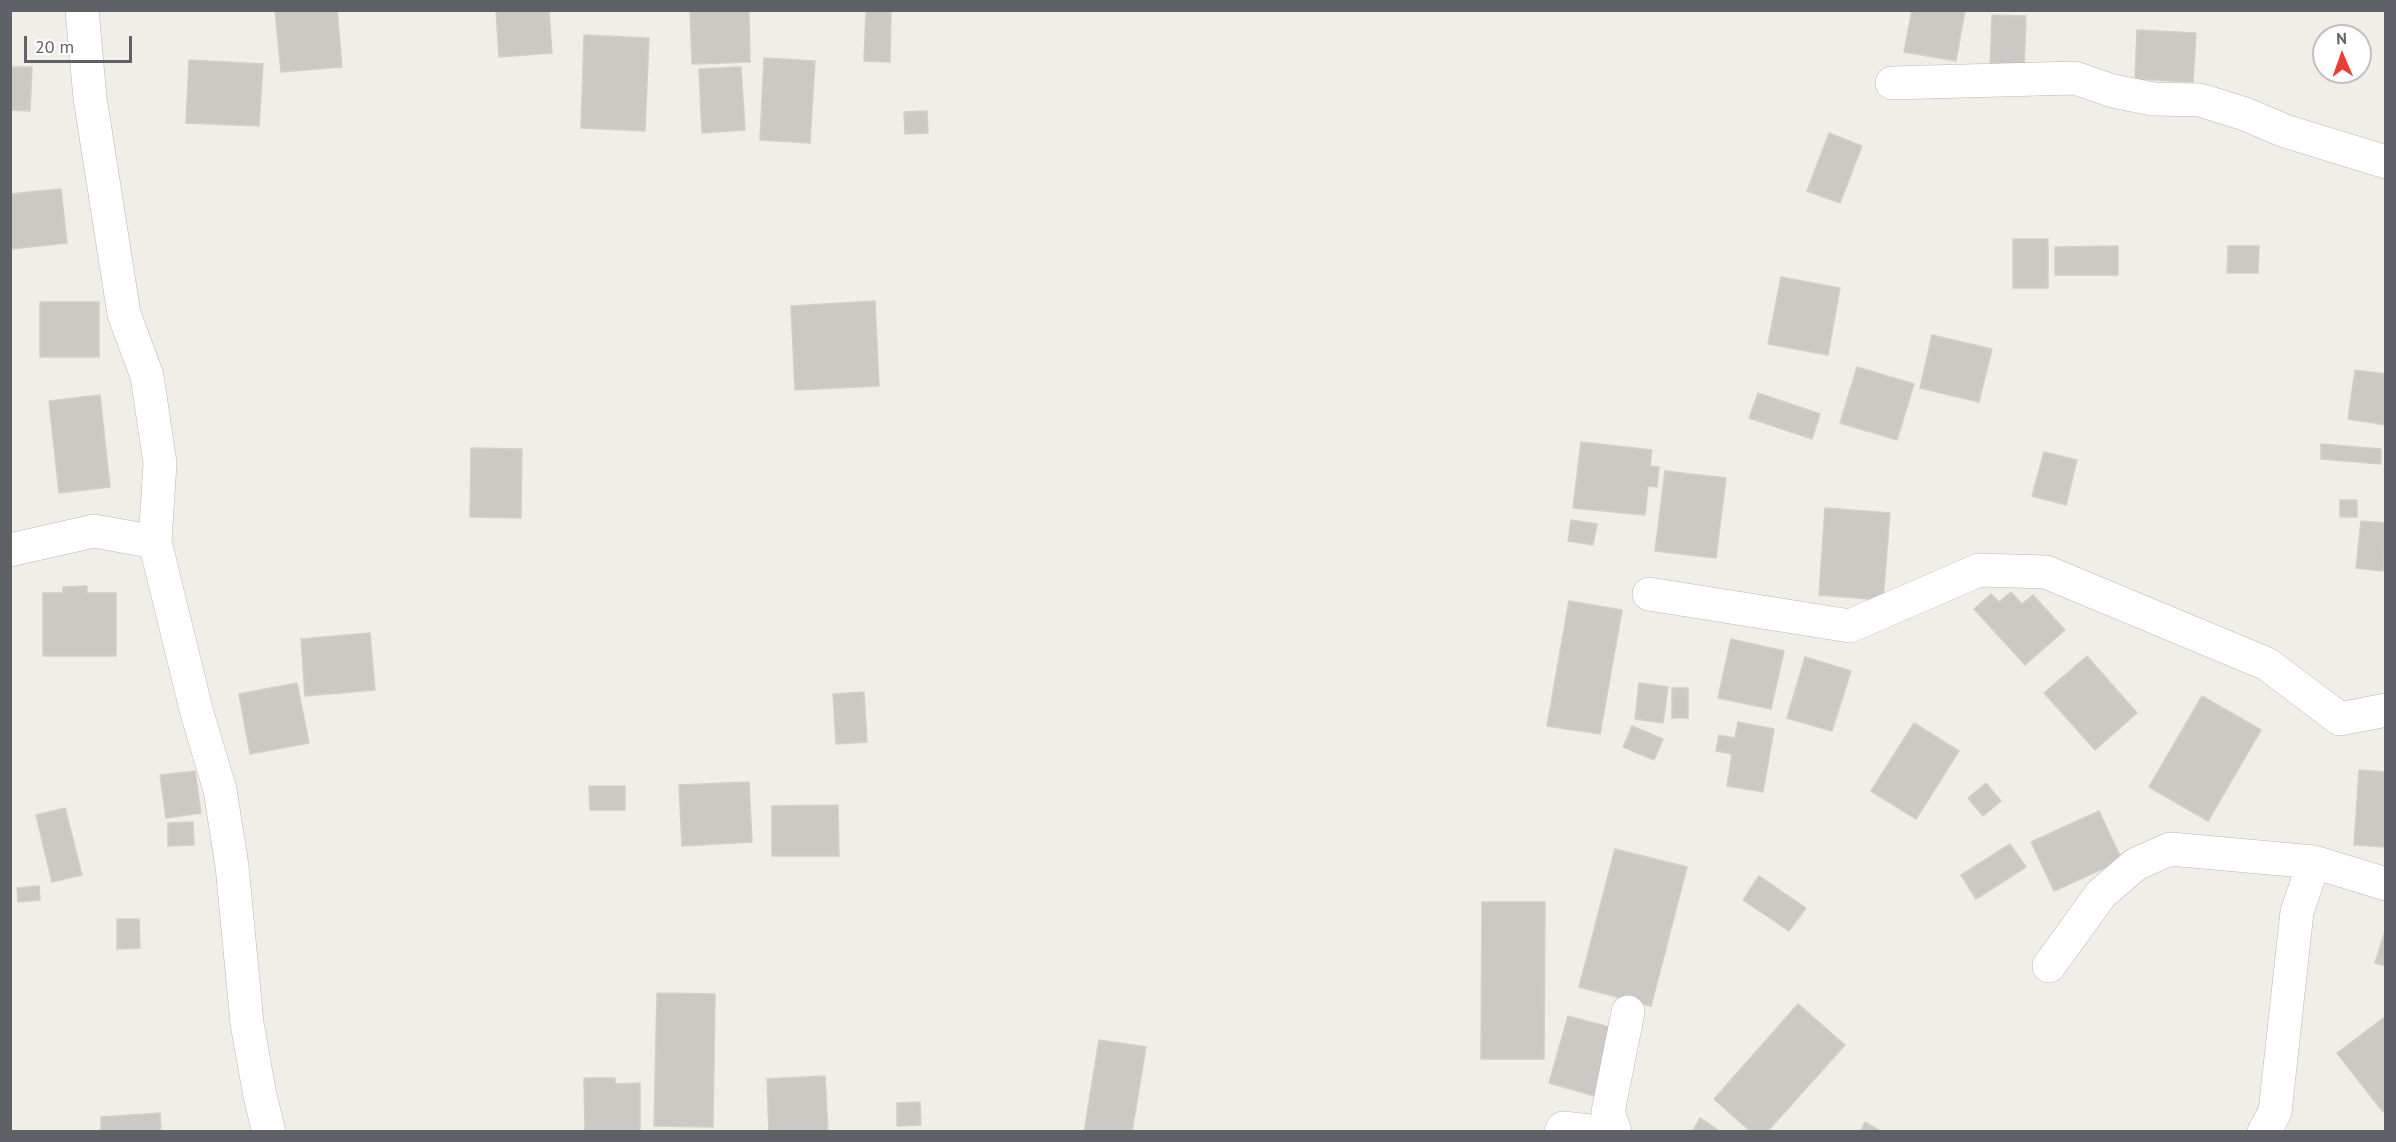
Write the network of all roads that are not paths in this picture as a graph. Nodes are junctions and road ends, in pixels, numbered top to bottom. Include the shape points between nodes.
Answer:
1 (82, 10) edge
2 (1892, 83) dead end
3 (2385, 162) edge
4 (155, 542) junction
5 (10, 550) edge
6 (1649, 594) dead end
7 (2385, 710) edge
8 (2314, 862) junction
9 (2385, 884) edge
10 (2049, 966) dead end
11 (1628, 1012) dead end
12 (270, 1131) edge
13 (1561, 1131) edge
14 (1598, 1131) edge
15 (1615, 1131) edge
16 (2264, 1131) edge

1 - 4 street via 90,98 124,314 147,376 160,464
2 - 3 street via 2075,78 2153,99 2200,100
4 - 5 street via 94,531
4 - 12 street via 220,790 232,866 247,1023
6 - 7 street via 1850,626 1979,570 2046,572 2268,664 2340,719
8 - 9 street
8 - 10 street via 2170,849 2136,864 2101,894
8 - 16 street via 2297,912 2275,1112
11 - 15 street via 1608,1112
13 - 14 street

